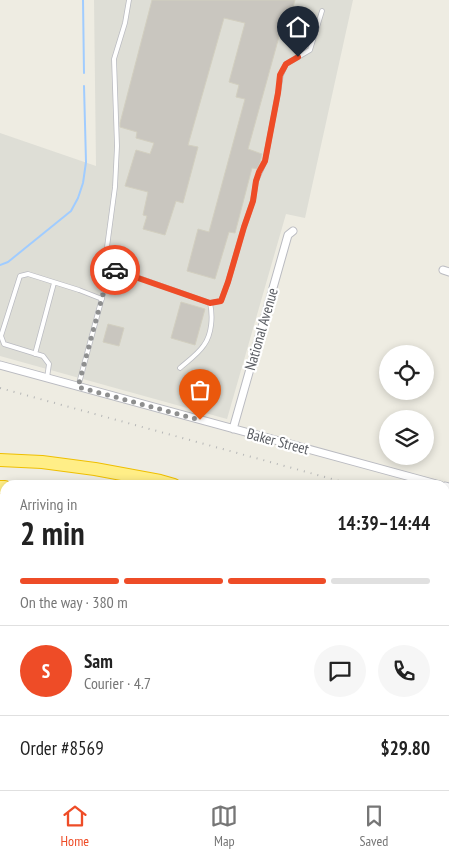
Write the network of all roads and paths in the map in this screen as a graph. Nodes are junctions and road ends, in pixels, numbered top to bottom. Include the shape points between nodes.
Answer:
1 (129, 0) edge
2 (322, 11) dead end
3 (293, 232) dead end
4 (108, 267) junction
5 (54, 283) junction
6 (102, 299) junction
7 (210, 303) junction
8 (35, 354) junction
9 (0, 365) edge
10 (180, 368) dead end
11 (47, 378) junction
12 (78, 387) junction
13 (233, 429) junction
14 (0, 460) edge
15 (155, 480) edge
16 (422, 480) edge

1 - 4 lane via 114,59 115,186 107,248
2 - 7 lane via 310,50 286,64 280,75 265,161 256,181 253,201 221,301
3 - 13 street, National Avenue via 288,235
4 - 6 lane
4 - 7 lane
5 - 6 lane
5 - 8 lane
5 - 8 lane via 28,274 20,276 1,336 4,344
6 - 12 lane
7 - 10 lane via 209,335 204,345
8 - 11 lane via 43,356 49,364
9 - 11 street, Baker Street
11 - 12 street, Baker Street
12 - 13 street, Baker Street
13 - 16 street, Baker Street
14 - 15 highway via 42,462

